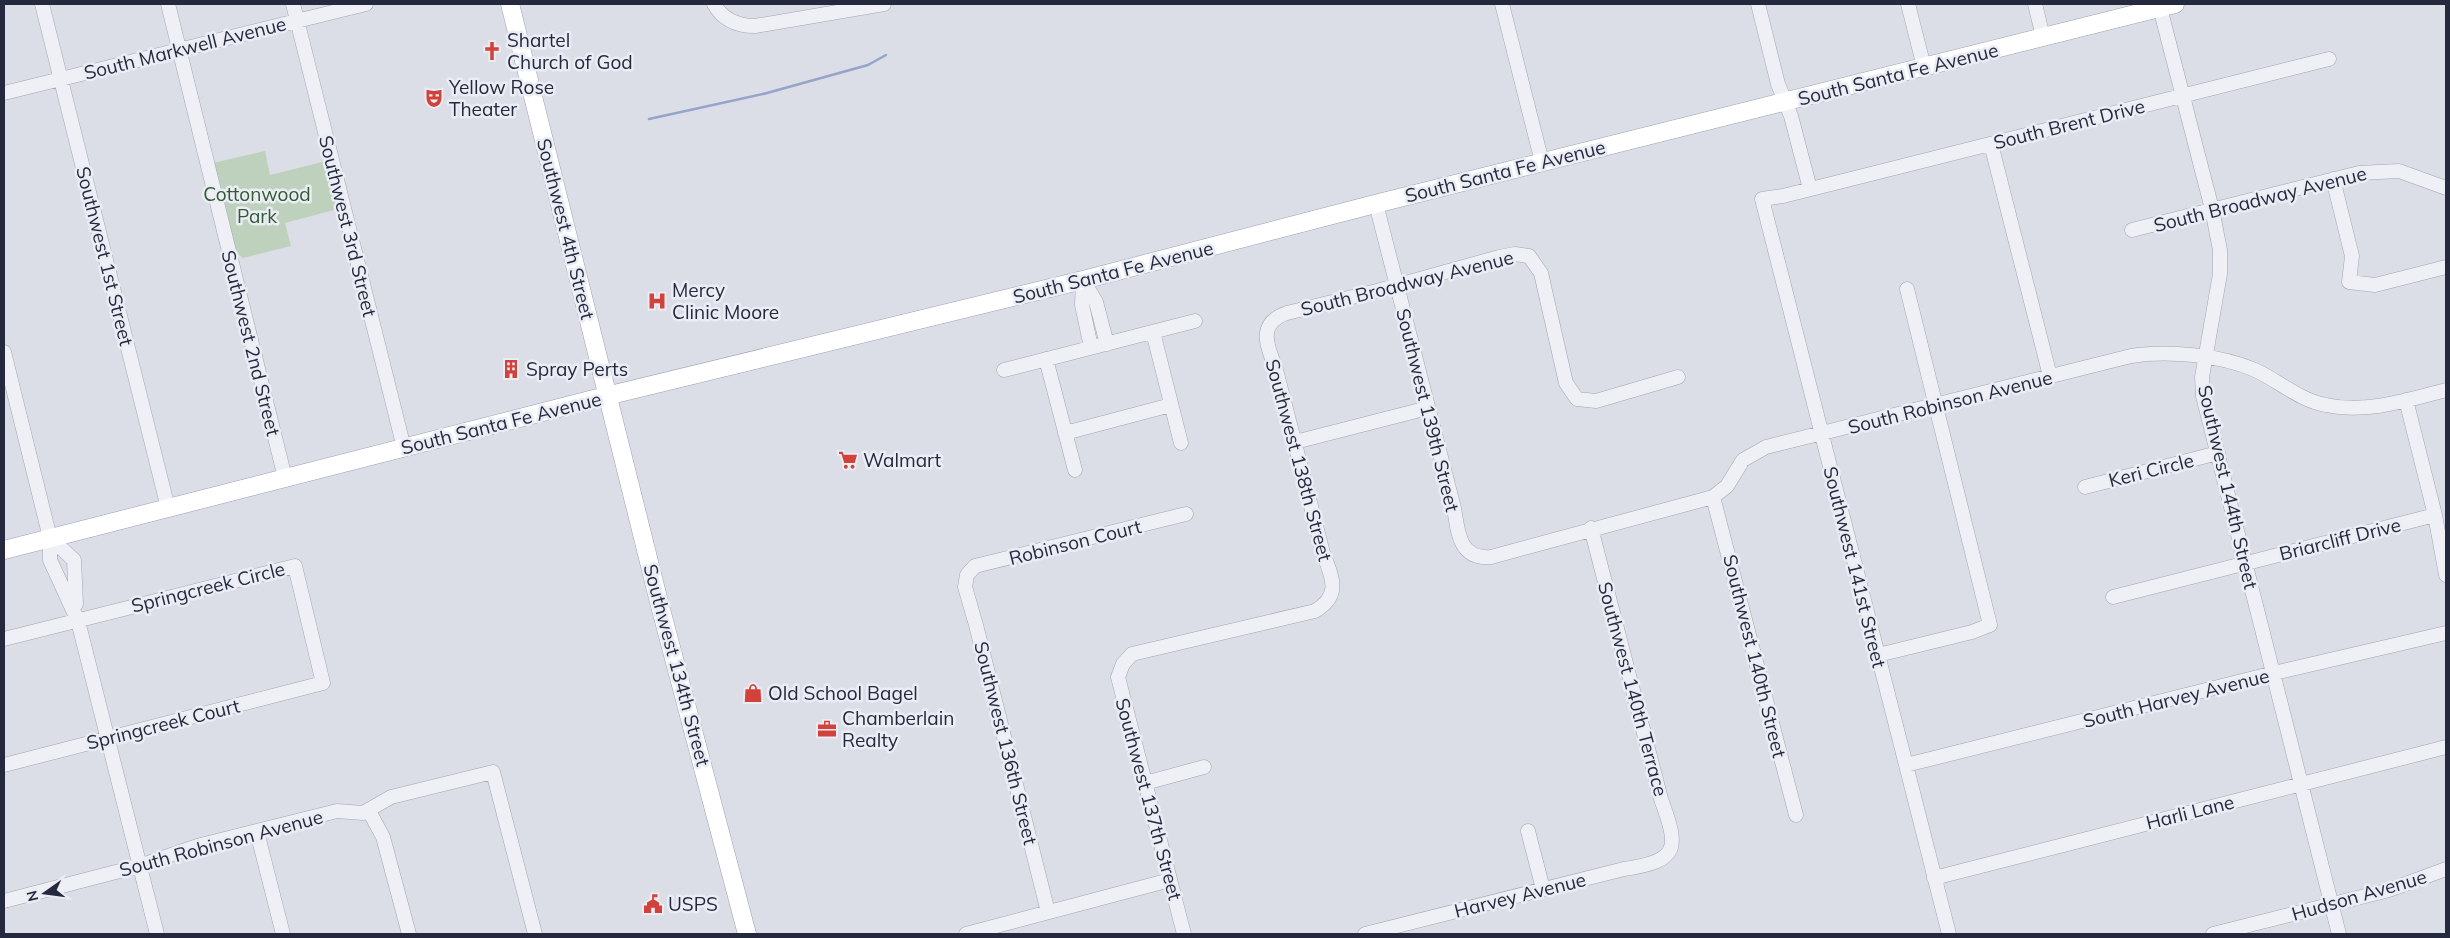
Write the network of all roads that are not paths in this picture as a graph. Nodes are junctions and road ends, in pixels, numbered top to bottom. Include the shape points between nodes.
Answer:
1 (42, 4) edge
2 (168, 4) edge
3 (293, 4) edge
4 (366, 4) edge
5 (510, 4) edge
6 (714, 4) edge
7 (884, 4) edge
8 (1502, 4) edge
9 (1758, 4) edge
10 (1908, 4) edge
11 (2035, 4) edge
12 (2165, 5) edge
13 (297, 20) junction
14 (2043, 37) junction
15 (179, 50) junction
16 (2329, 59) dead end
17 (1924, 67) junction
18 (61, 79) junction
19 (4, 93) edge
20 (2183, 96) junction
21 (1785, 102) junction
22 (1991, 144) junction
23 (1542, 162) junction
24 (2333, 179) junction
25 (2446, 188) edge
26 (1810, 189) junction
27 (1762, 199) joint
28 (1376, 204) junction
29 (2212, 209) junction
30 (2132, 230) dead end
31 (2446, 266) edge
32 (1083, 280) junction
33 (1397, 285) junction
34 (1907, 289) dead end
35 (1195, 321) dead end
36 (1270, 324) joint
37 (1152, 332) junction
38 (1107, 344) junction
39 (1091, 347) junction
40 (4, 352) edge
41 (2205, 358) junction
42 (1046, 359) junction
43 (1004, 370) dead end
44 (2050, 376) junction
45 (1678, 377) dead end
46 (2446, 390) edge
47 (607, 396) junction
48 (2406, 400) junction
49 (1171, 405) junction
50 (1936, 405) junction
51 (1428, 408) junction
52 (1065, 433) junction
53 (1822, 434) junction
54 (1294, 442) junction
55 (1181, 443) dead end
56 (404, 448) junction
57 (2218, 452) junction
58 (1075, 470) dead end
59 (285, 478) junction
60 (2085, 487) dead end
61 (1713, 497) junction
62 (168, 508) junction
63 (1186, 514) dead end
64 (2435, 515) junction
65 (1591, 528) junction
66 (50, 538) junction
67 (4, 550) edge
68 (1471, 554) joint
69 (2246, 563) junction
70 (967, 575) joint
71 (2446, 575) edge
72 (2113, 597) dead end
73 (78, 621) junction
74 (2446, 633) edge
75 (4, 639) edge
76 (1878, 655) junction
77 (1123, 664) joint
78 (2274, 673) junction
79 (323, 683) joint
80 (107, 738) junction
81 (2446, 748) edge
82 (4, 765) edge
83 (1906, 766) junction
84 (1204, 768) dead end
85 (1145, 783) junction
86 (2301, 784) junction
87 (369, 811) junction
88 (1796, 815) dead end
89 (1528, 831) dead end
90 (257, 832) junction
91 (1670, 850) joint
92 (139, 866) junction
93 (2446, 869) edge
94 (1934, 878) junction
95 (1170, 880) junction
96 (1543, 889) junction
97 (4, 901) edge
98 (2332, 905) junction
99 (1048, 912) junction
100 (982, 929) junction
101 (157, 934) edge
102 (283, 934) edge
103 (409, 934) edge
104 (534, 934) edge
105 (747, 934) edge
106 (953, 934) edge
107 (966, 934) edge
108 (1184, 934) edge
109 (1365, 934) edge
110 (1949, 934) edge
111 (2213, 934) edge
112 (2340, 934) edge

1 - 18 street, Southwest 1st Street
2 - 15 street, Southwest 2nd Street
3 - 13 street, Southwest 3rd Street
4 - 13 street, South Markwell Avenue
5 - 47 main road, Southwest 4th Street
6 - 7 street via 727,19 755,26
8 - 23 street
9 - 21 street
10 - 17 street
11 - 14 street
12 - 14 main road, South Santa Fe Avenue
12 - 20 street, Southwest 144th Street
13 - 15 street, South Markwell Avenue
13 - 56 street, Southwest 3rd Street
14 - 17 main road, South Santa Fe Avenue
15 - 18 street, South Markwell Avenue
15 - 59 street, Southwest 2nd Street
16 - 20 street, South Brent Drive
17 - 21 main road, South Santa Fe Avenue
18 - 19 street, South Markwell Avenue
18 - 62 street, Southwest 1st Street
20 - 22 street, South Brent Drive
20 - 29 street, Southwest 144th Street
21 - 23 main road, South Santa Fe Avenue
21 - 26 street
22 - 26 street, South Brent Drive
22 - 44 street
23 - 28 main road, South Santa Fe Avenue
24 - 25 street, South Broadway Avenue via 2377,171 2399,172
24 - 29 street, South Broadway Avenue
24 - 31 street via 2352,256 2349,282 2375,285
26 - 27 street, South Brent Drive
27 - 53 street, Southwest 141st Street
28 - 32 main road, South Santa Fe Avenue
28 - 33 street, Southwest 139th Street
29 - 30 street, South Broadway Avenue
29 - 41 street, Southwest 144th Street via 2220,263
32 - 38 street via 1096,302
32 - 39 street via 1082,305
32 - 47 main road, South Santa Fe Avenue
33 - 36 street, South Broadway Avenue via 1279,315
33 - 45 street, South Broadway Avenue via 1499,257 1529,256 1541,274 1566,383 1577,398 1596,401
33 - 51 street, Southwest 139th Street
34 - 50 street
35 - 37 street
36 - 54 street, Southwest 138th Street via 1267,346
37 - 38 street
37 - 49 street
38 - 39 street
39 - 42 street
40 - 66 street
41 - 44 street, South Robinson Avenue via 2141,355
41 - 48 street, South Robinson Avenue via 2255,370 2301,397 2327,406 2357,408
41 - 57 street, Southwest 144th Street via 2202,387
42 - 43 street
42 - 52 street
44 - 50 street, South Robinson Avenue
46 - 48 street, South Robinson Avenue
47 - 56 main road, South Santa Fe Avenue
47 - 105 main road, Southwest 134th Street
48 - 64 street
49 - 52 street
49 - 55 street
50 - 53 street, South Robinson Avenue
50 - 76 street via 1990,624 1972,632
51 - 54 street
51 - 68 street, Southwest 139th Street via 1458,536
52 - 58 street
53 - 61 street, South Robinson Avenue via 1756,451 1743,460 1727,486
53 - 76 street, Southwest 141st Street
54 - 77 street, Southwest 138th Street via 1332,576 1331,596 1315,611 1132,654
56 - 59 main road, South Santa Fe Avenue
57 - 60 street, Keri Circle
57 - 69 street, Southwest 144th Street
59 - 62 main road, South Santa Fe Avenue
61 - 65 street, South Robinson Avenue
61 - 88 street, Southwest 140th Street
62 - 66 main road, South Santa Fe Avenue
63 - 70 street, Robinson Court via 1013,558 981,563
64 - 69 street, Briarcliff Drive
64 - 71 street
65 - 68 street, South Robinson Avenue via 1490,557
65 - 91 street, Southwest 140th Terrace via 1661,799 1672,829
66 - 67 main road, South Santa Fe Avenue
66 - 73 street via 50,560
66 - 73 street via 74,560
69 - 72 street, Briarcliff Drive
69 - 78 street, Southwest 144th Street
70 - 99 street, Southwest 136th Street via 965,593 976,625
73 - 75 street, Springcreek Circle
73 - 79 street, Springcreek Circle via 295,566
73 - 80 street
74 - 78 street, South Harvey Avenue
76 - 83 street, Southwest 141st Street
77 - 85 street, Southwest 137th Street via 1118,677 1119,687
78 - 83 street, South Harvey Avenue
78 - 86 street, Southwest 144th Street
79 - 80 street, Springcreek Court
80 - 82 street, Springcreek Court
80 - 92 street
81 - 86 street, Harli Lane
83 - 94 street, Southwest 141st Street
84 - 85 street
85 - 95 street, Southwest 137th Street
86 - 94 street, Harli Lane
86 - 98 street, Southwest 144th Street
87 - 90 street, South Robinson Avenue via 337,811
87 - 103 street via 383,837
87 - 104 street, South Robinson Avenue via 398,795 493,772
89 - 96 street
90 - 92 street, South Robinson Avenue via 178,851
90 - 102 street
91 - 96 street, Harvey Avenue via 1664,859 1651,865
92 - 97 street, South Robinson Avenue
92 - 101 street
93 - 98 street, Hudson Avenue via 2389,890
94 - 110 street, Southwest 141st Street
95 - 99 street
95 - 108 street, Southwest 137th Street
96 - 109 street, Harvey Avenue
98 - 111 street, Hudson Avenue
98 - 112 street, Southwest 144th Street
99 - 100 street
100 - 106 street
100 - 107 street

